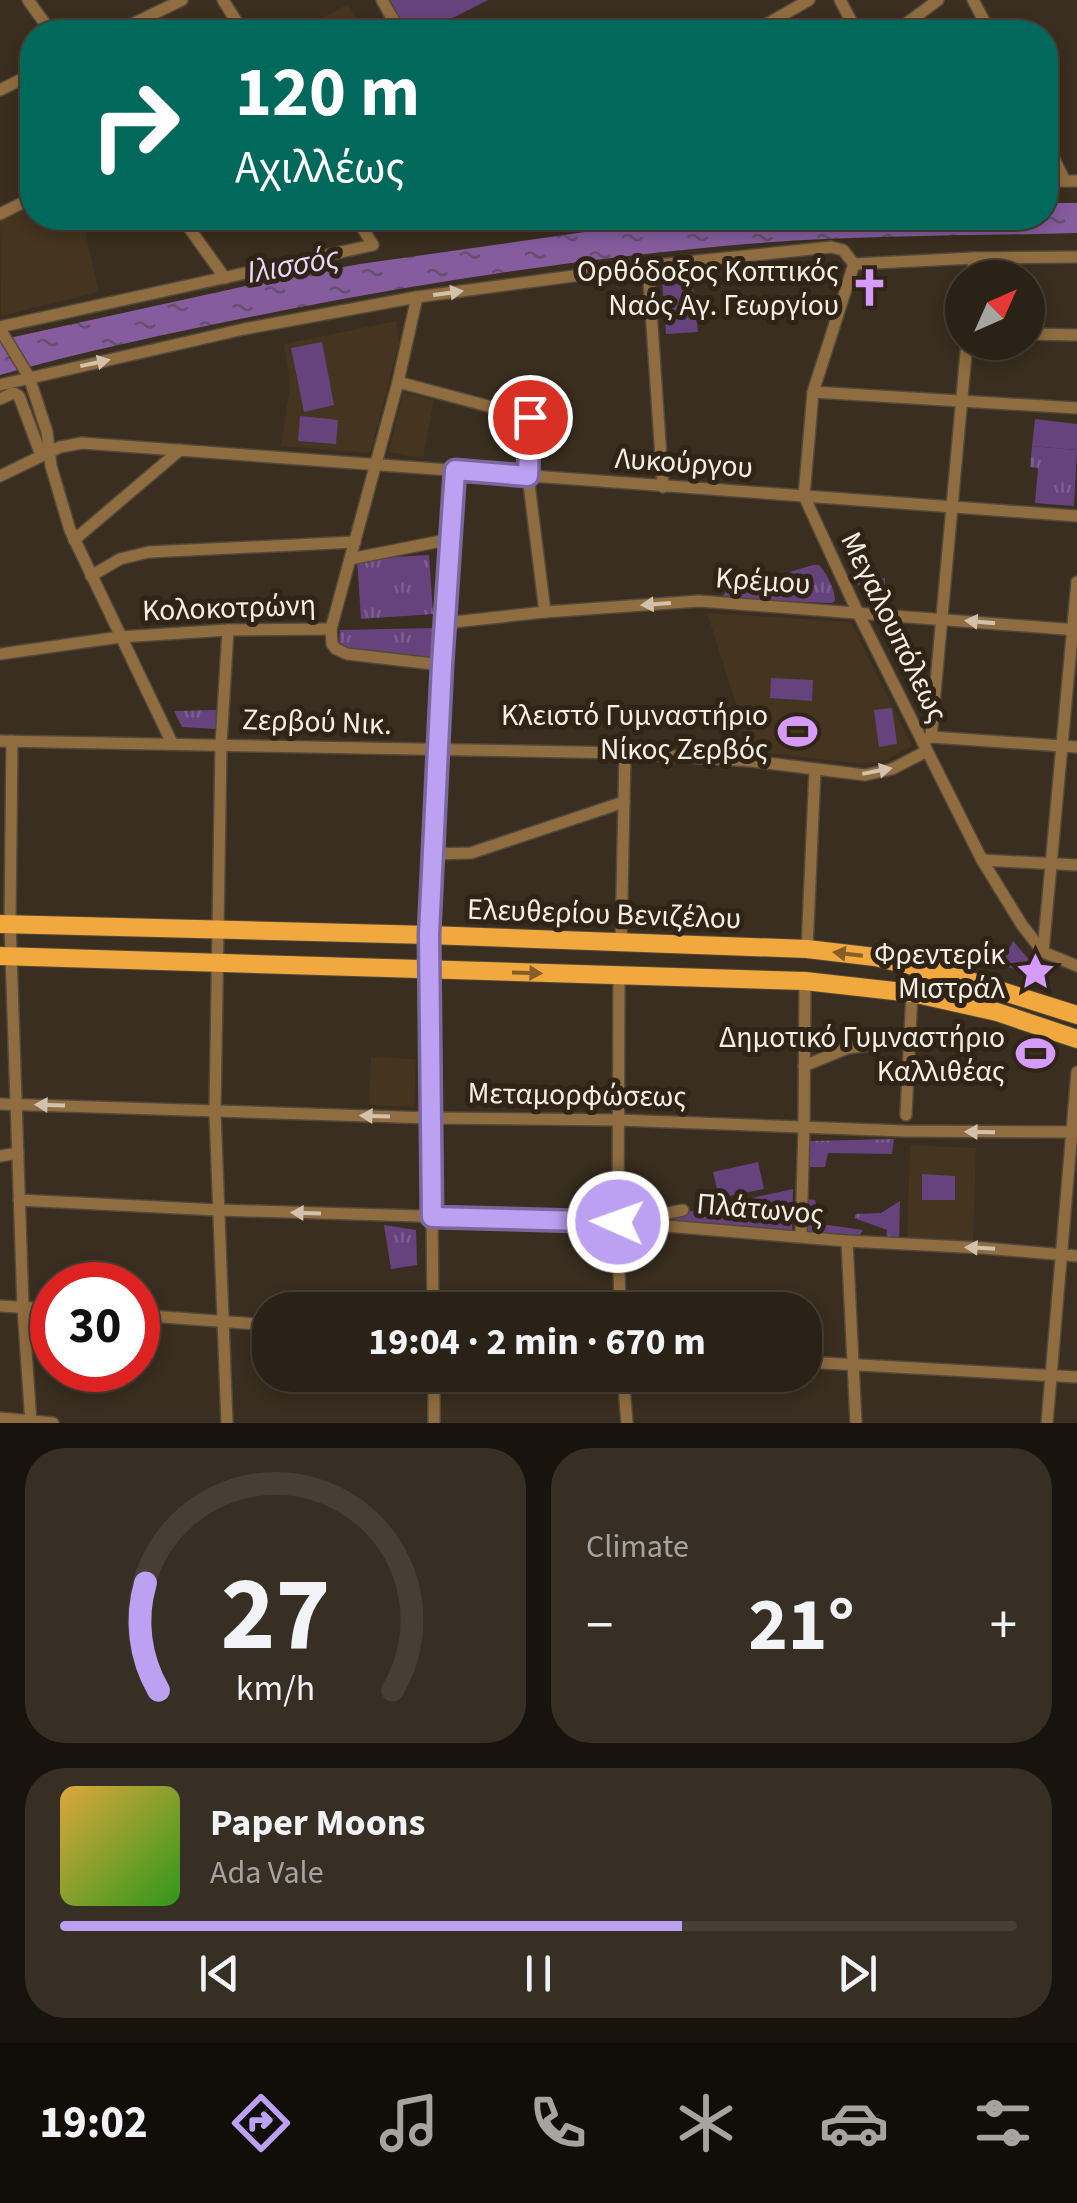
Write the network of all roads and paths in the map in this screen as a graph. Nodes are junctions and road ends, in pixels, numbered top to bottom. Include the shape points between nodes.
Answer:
1 (182, 0) edge
2 (809, 0) edge
3 (938, 0) edge
4 (141, 20) edge
5 (773, 20) edge
6 (911, 20) edge
7 (191, 230) edge
8 (364, 230) edge
9 (1077, 256) edge
10 (974, 258) joint
11 (854, 264) junction
12 (648, 266) junction
13 (225, 278) junction
14 (418, 298) junction
15 (1, 330) edge
16 (1045, 334) edge
17 (1077, 335) edge
18 (965, 360) edge
19 (27, 373) junction
20 (398, 382) junction
21 (0, 385) edge
22 (813, 392) junction
23 (0, 399) edge
24 (961, 400) junction
25 (1077, 408) edge
26 (180, 450) junction
27 (46, 454) junction
28 (375, 463) junction
29 (455, 470) junction
30 (0, 476) edge
31 (528, 476) junction
32 (663, 486) junction
33 (804, 496) junction
34 (953, 507) junction
35 (1077, 516) edge
36 (451, 539) junction
37 (74, 540) junction
38 (354, 542) junction
39 (350, 558) junction
40 (90, 576) junction
41 (1077, 582) edge
42 (545, 612) junction
43 (858, 613) junction
44 (943, 619) junction
45 (445, 623) junction
46 (332, 629) junction
47 (228, 630) junction
48 (1075, 630) edge
49 (120, 637) junction
50 (0, 654) edge
51 (442, 665) junction
52 (6, 741) edge
53 (172, 743) junction
54 (927, 743) junction
55 (221, 744) junction
56 (1062, 746) junction
57 (1077, 748) edge
58 (438, 751) junction
59 (625, 753) junction
60 (815, 769) junction
61 (624, 802) junction
62 (433, 854) junction
63 (982, 860) junction
64 (1051, 864) junction
65 (1077, 865) edge
66 (5, 924) edge
67 (218, 929) junction
68 (429, 934) junction
69 (621, 942) junction
70 (807, 949) junction
71 (1043, 952) junction
72 (6, 957) edge
73 (217, 964) junction
74 (1077, 966) edge
75 (430, 969) junction
76 (619, 976) junction
77 (805, 981) junction
78 (912, 993) junction
79 (1077, 1015) edge
80 (1077, 1038) edge
81 (908, 1040) junction
82 (804, 1066) junction
83 (1077, 1072) edge
84 (0, 1104) edge
85 (16, 1104) junction
86 (215, 1112) junction
87 (906, 1116) dead end
88 (430, 1118) junction
89 (618, 1120) junction
90 (804, 1126) junction
91 (1074, 1132) edge
92 (18, 1153) junction
93 (0, 1156) edge
94 (19, 1200) junction
95 (218, 1210) junction
96 (683, 1210) dead end
97 (432, 1217) junction
98 (618, 1222) junction
99 (800, 1236) junction
100 (847, 1241) junction
101 (1060, 1255) junction
102 (1077, 1256) edge
103 (433, 1292) edge
104 (620, 1292) edge
105 (0, 1306) edge
106 (23, 1306) junction
107 (30, 1307) edge
108 (160, 1317) edge
109 (223, 1321) junction
110 (252, 1323) edge
111 (822, 1363) edge
112 (854, 1365) junction
113 (1050, 1375) junction
114 (1077, 1377) edge
115 (434, 1392) edge
116 (624, 1392) edge
117 (0, 1418) edge
118 (31, 1422) edge
119 (53, 1423) edge
120 (228, 1423) edge
121 (434, 1423) edge
122 (627, 1423) edge
123 (856, 1423) edge
124 (1047, 1423) edge

1 - 4 street
2 - 5 street
3 - 6 street
7 - 13 street
8 - 13 street via 373,245
9 - 10 street
10 - 11 street
11 - 12 street via 843,250 831,248
11 - 22 street, Μεγαλουπόλεως
14 -> 12 street
12 - 32 street
13 - 15 street
19 -> 14 street
14 - 20 street
15 - 19 street
16 - 17 street
18 - 24 street
19 - 21 street
19 - 27 street via 48,432
20 - 28 street
20 - 31 street via 530,417
22 - 24 street
22 - 33 street, Μεγαλουπόλεως
23 - 27 street via 18,395
24 - 25 street
24 - 34 street
26 - 27 street, Λυκούργου via 78,443
26 - 28 street, Λυκούργου
26 - 37 street
27 - 30 street, Λυκούργου
27 - 37 street
28 - 29 street, Λυκούργου
28 - 38 street
29 - 31 street, Λυκούργου
29 - 36 street
31 - 32 street, Λυκούργου
31 - 42 street
32 - 33 street, Λυκούργου
33 - 34 street, Λυκούργου
33 - 43 street, Μεγαλουπόλεως
34 - 35 street, Λυκούργου
34 - 44 street
36 - 39 street
36 - 45 street
37 - 40 street
38 - 39 street
38 - 40 street via 149,552 120,558
39 - 46 street
40 - 49 street
41 - 48 street
43 -> 42 street, Κρέμου via 699,601
42 - 45 street, Κρέμου
43 - 44 street, Κρέμου
43 - 54 street, Μεγαλουπόλεως
48 -> 44 street, Κρέμου
44 - 54 street
45 - 51 street
46 - 47 street, Κολοκοτρώνη
46 - 51 street, Κολοκοτρώνη via 332,644 341,652
47 - 49 street, Κολοκοτρώνη
47 - 55 street
48 - 56 street
49 - 50 street, Κολοκοτρώνη
49 - 53 street
51 - 58 street
52 - 53 street, Ζερβού Νικ.
52 - 66 street
53 - 55 street, Ζερβού Νικ.
54 - 56 street
60 -> 54 street, Ζερβού Νικ. via 865,775 892,769
54 - 63 street, Μεγαλουπόλεως
55 - 58 street, Ζερβού Νικ.
55 - 67 street
56 - 57 street
56 - 64 street
58 - 59 street, Ζερβού Νικ.
58 - 62 street
59 - 60 street, Ζερβού Νικ.
59 - 61 street
60 - 70 street
61 - 62 street via 483,850
61 - 69 street
62 - 68 street
63 - 64 street
63 - 71 street, Μεγαλουπόλεως
64 - 65 street
64 - 71 street
66 - 67 main road, Ελευθερίου Βενιζέλου
66 - 72 street
67 - 68 main road, Ελευθερίου Βενιζέλου
67 - 73 street
68 - 69 main road, Ελευθερίου Βενιζέλου
68 - 75 street
69 - 70 main road, Ελευθερίου Βενιζέλου
79 -> 70 main road, Ελευθερίου Βενιζέλου via 954,976
71 - 74 street
72 - 73 main road, Ελευθερίου Βενιζέλου
72 - 85 street
73 - 75 main road, Ελευθερίου Βενιζέλου
73 - 86 street
75 -> 76 main road, Ελευθερίου Βενιζέλου
75 - 88 street
76 - 77 main road, Ελευθερίου Βενιζέλου
76 - 89 street
77 - 78 main road, Ελευθερίου Βενιζέλου
77 - 82 street
78 - 80 main road, Ελευθερίου Βενιζέλου
78 - 81 street
81 - 82 street via 848,1048
81 - 87 street
82 - 90 street
83 - 91 street
84 - 85 street, Μεταμορφώσεως
86 -> 85 street, Μεταμορφώσεως
85 - 92 street
88 -> 86 street, Μεταμορφώσεως
86 - 95 street
88 - 89 street, Μεταμορφώσεως
88 - 97 street
89 - 90 street, Μεταμορφώσεως
89 - 98 street
91 -> 90 street, Μεταμορφώσεως
90 - 99 street
91 - 101 street
92 - 93 street
92 - 94 street
94 - 95 street, Πλάτωνος
94 - 106 street
97 -> 95 street, Πλάτωνος
95 - 109 street
96 - 98 street
97 - 98 street, Πλάτωνος
97 - 103 street
98 - 99 street, Πλάτωνος
98 - 104 street
99 - 100 street, Πλάτωνος
101 -> 100 street, Πλάτωνος
100 - 112 street
101 - 102 street, Πλάτωνος
101 - 113 street
105 - 106 street
106 - 107 street
106 - 118 street
108 - 109 street
109 - 110 street
109 - 120 street
111 - 112 street
112 - 113 street
112 - 123 street
113 - 114 street
113 - 124 street
115 - 121 street
116 - 122 street
117 - 118 street
118 - 119 street

